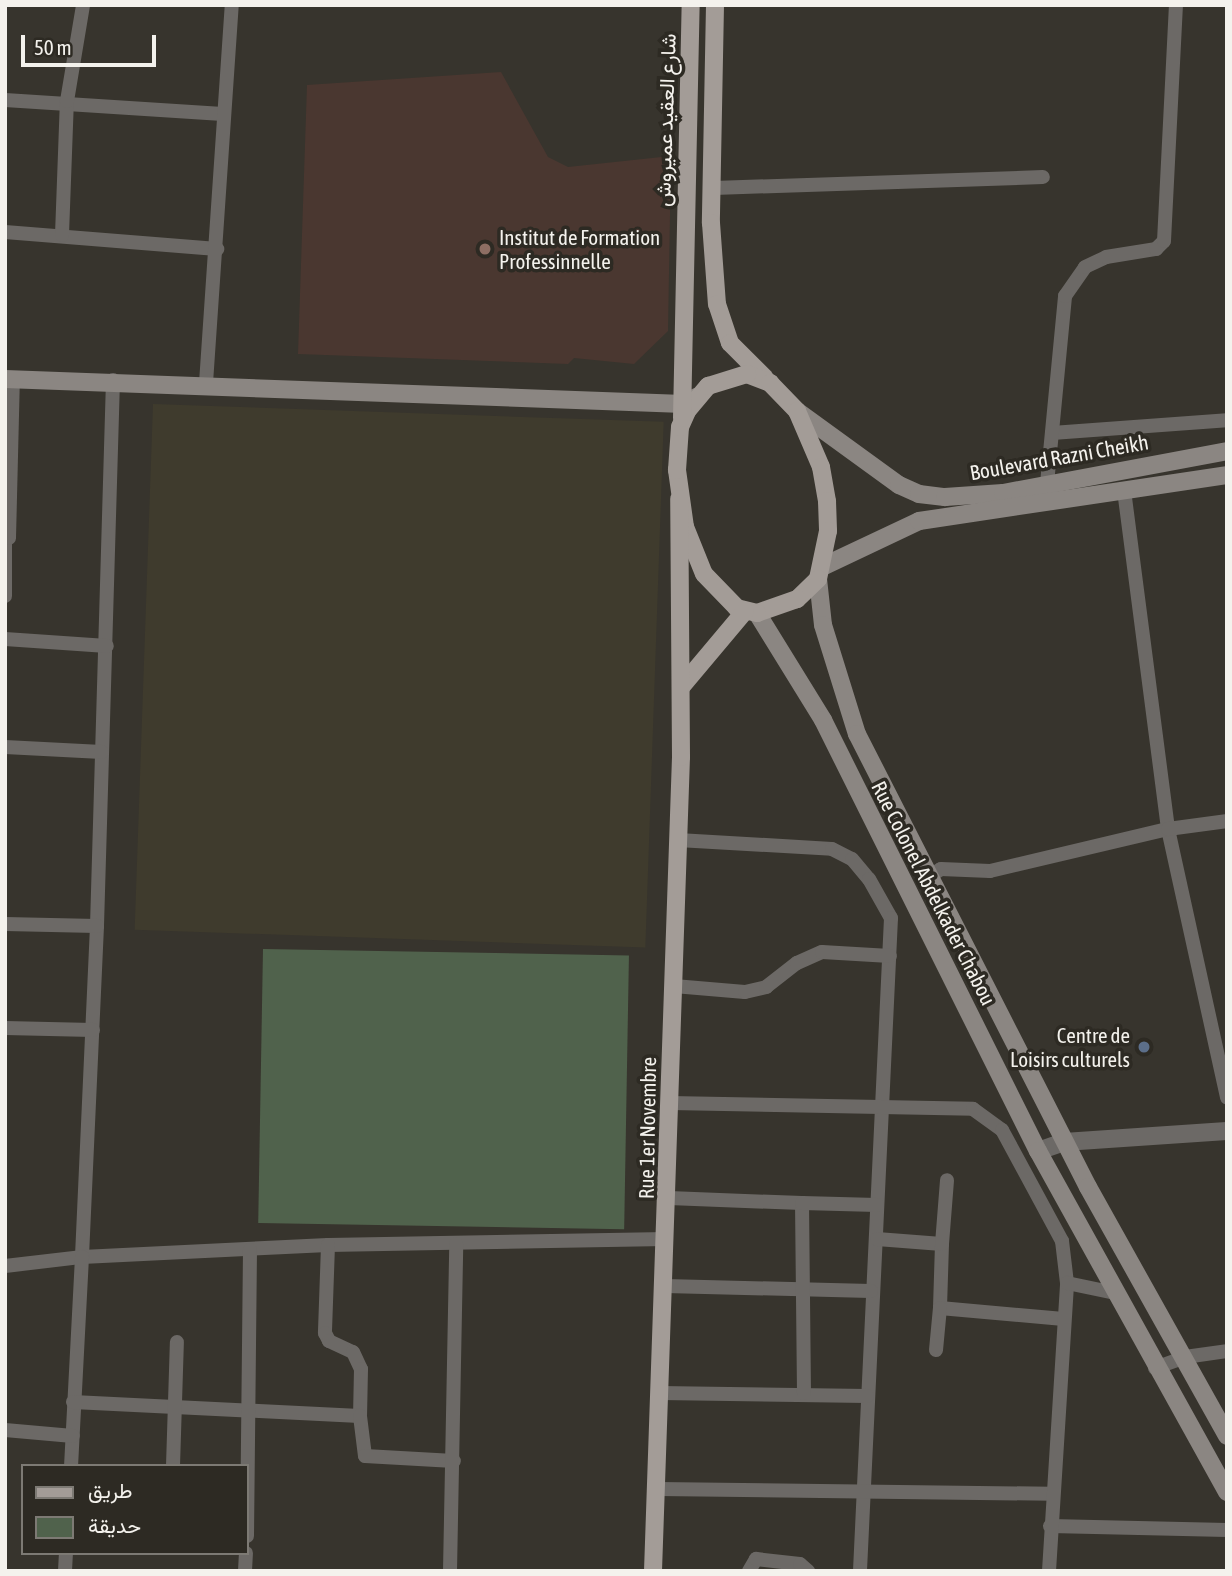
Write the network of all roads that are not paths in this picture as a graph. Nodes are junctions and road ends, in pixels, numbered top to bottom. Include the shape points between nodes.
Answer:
1 (83, 5) edge
2 (232, 5) edge
3 (691, 5) edge
4 (715, 5) edge
5 (1176, 5) edge
6 (5, 100) edge
7 (67, 101) junction
8 (223, 114) junction
9 (1043, 177) dead end
10 (715, 188) junction
11 (5, 232) edge
12 (62, 235) junction
13 (217, 249) junction
14 (9, 379) edge
15 (113, 380) junction
16 (206, 383) junction
17 (770, 383) junction
18 (702, 393) junction
19 (684, 404) junction
20 (797, 411) junction
21 (1227, 420) edge
22 (680, 426) junction
23 (1052, 432) junction
24 (1227, 451) edge
25 (1227, 475) edge
26 (1124, 490) junction
27 (1046, 494) junction
28 (679, 499) junction
29 (7, 538) edge
30 (821, 573) junction
31 (5, 596) edge
32 (751, 612) junction
33 (5, 639) edge
34 (107, 646) junction
35 (682, 685) junction
36 (5, 747) edge
37 (102, 752) junction
38 (1227, 821) edge
39 (1168, 829) junction
40 (678, 840) junction
41 (929, 877) junction
42 (5, 924) edge
43 (97, 926) junction
44 (890, 956) junction
45 (674, 986) junction
46 (5, 1028) edge
47 (93, 1030) junction
48 (1227, 1098) edge
49 (670, 1103) junction
50 (885, 1107) junction
51 (1227, 1132) edge
52 (1065, 1142) junction
53 (1038, 1151) junction
54 (947, 1180) dead end
55 (669, 1198) junction
56 (803, 1203) junction
57 (877, 1205) junction
58 (666, 1239) junction
59 (877, 1239) junction
60 (456, 1244) junction
61 (942, 1244) junction
62 (328, 1245) junction
63 (250, 1250) junction
64 (82, 1257) junction
65 (5, 1266) edge
66 (1067, 1283) junction
67 (665, 1286) junction
68 (871, 1291) junction
69 (802, 1292) junction
70 (1115, 1293) junction
71 (940, 1308) junction
72 (1064, 1319) junction
73 (177, 1342) dead end
74 (936, 1350) dead end
75 (1227, 1351) edge
76 (1185, 1357) junction
77 (1155, 1368) junction
78 (660, 1393) junction
79 (804, 1393) junction
80 (867, 1396) junction
81 (73, 1402) junction
82 (175, 1408) junction
83 (251, 1413) junction
84 (360, 1416) junction
85 (5, 1430) edge
86 (72, 1436) junction
87 (1227, 1436) edge
88 (454, 1461) junction
89 (71, 1464) edge
90 (173, 1464) edge
91 (658, 1489) junction
92 (1227, 1492) edge
93 (1051, 1494) junction
94 (860, 1495) junction
95 (248, 1505) edge
96 (1050, 1526) junction
97 (1227, 1530) edge
98 (450, 1571) edge
99 (653, 1571) edge
100 (749, 1571) edge
101 (808, 1571) edge
102 (860, 1571) edge
103 (1049, 1571) edge

1 - 7 street
2 - 8 street
3 - 19 main road, شارع العقيد عميروش
4 - 10 main road
5 - 23 street via 1164,241 1142,253 1106,257 1074,278 1065,296
6 - 7 street
7 - 8 street
7 - 12 street
8 - 13 street
9 - 10 street
10 - 17 main road via 710,223 721,326 730,343
11 - 12 street
12 - 13 street
13 - 16 street
14 - 15 main road
14 - 29 street
15 - 16 main road
15 - 34 street
16 - 19 main road
17 - 18 main road via 747,374 733,375
17 - 20 main road
18 - 19 main road
18 - 22 main road
19 - 22 main road, شارع العقيد عميروش
20 - 27 main road, Boulevard Razni Cheikh via 868,466 919,494
20 - 30 main road via 811,438 825,490 828,531
21 - 23 street
22 - 28 main road
23 - 27 street
24 - 27 main road, Boulevard Razni Cheikh
25 - 26 main road, Boulevard Razni Cheikh
26 - 27 main road, Boulevard Razni Cheikh
26 - 39 street
27 - 30 main road, Boulevard Razni Cheikh via 919,522
28 - 32 main road via 704,574 721,596
28 - 35 main road, Rue 1er Novembre
29 - 31 street
30 - 32 main road via 797,598
30 - 41 main road, Rue Colonel Abdelkader Chabou via 823,625 857,734
32 - 35 main road
32 - 53 main road, Rue Colonel Abdelkader Chabou via 824,720
33 - 34 street
34 - 37 street
35 - 40 main road, Rue 1er Novembre
36 - 37 street
37 - 43 street
38 - 39 street
39 - 41 street via 990,871 942,869
39 - 48 street
40 - 44 street via 832,849 852,859 891,918
40 - 45 main road, Rue 1er Novembre
41 - 52 main road, Rue Colonel Abdelkader Chabou
42 - 43 street
43 - 47 street
44 - 45 street via 822,952 797,963 766,987 745,992
44 - 50 street
45 - 49 main road, Rue 1er Novembre
46 - 47 street
47 - 64 street
49 - 50 street
49 - 55 main road, Rue 1er Novembre
50 - 57 street
50 - 66 street via 973,1109 994,1122 1062,1241
51 - 52 street
52 - 53 street
52 - 76 main road, Rue Colonel Abdelkader Chabou
53 - 70 main road, Rue Colonel Abdelkader Chabou
54 - 61 street
55 - 56 street
55 - 58 main road, Rue 1er Novembre
56 - 57 street
56 - 69 street
57 - 59 street
58 - 60 street
58 - 67 main road, Rue 1er Novembre
59 - 61 street
59 - 68 street
60 - 62 street
60 - 88 street
61 - 71 street
62 - 63 street
62 - 84 street via 325,1332 329,1341 353,1352 361,1369
63 - 64 street
63 - 83 street
64 - 65 street
64 - 81 street
66 - 70 street
66 - 72 street
67 - 69 street
67 - 78 main road, Rue 1er Novembre
68 - 69 street
68 - 80 street
69 - 79 street
70 - 77 main road, Rue Colonel Abdelkader Chabou
71 - 72 street
71 - 74 street
72 - 93 street
73 - 82 street
75 - 76 street
76 - 77 street
76 - 87 main road, Rue Colonel Abdelkader Chabou
77 - 92 main road, Rue Colonel Abdelkader Chabou
78 - 79 street
78 - 91 main road, Rue 1er Novembre
79 - 80 street
80 - 94 street
81 - 82 street
81 - 86 street
82 - 83 street
82 - 90 street
83 - 84 street
83 - 95 street
84 - 88 street via 365,1456
85 - 86 street
86 - 89 street
88 - 98 street
91 - 94 street
91 - 99 main road, Rue 1er Novembre
93 - 94 street
93 - 96 street
94 - 102 street
96 - 97 street
96 - 103 street
100 - 101 street via 756,1559 800,1564

